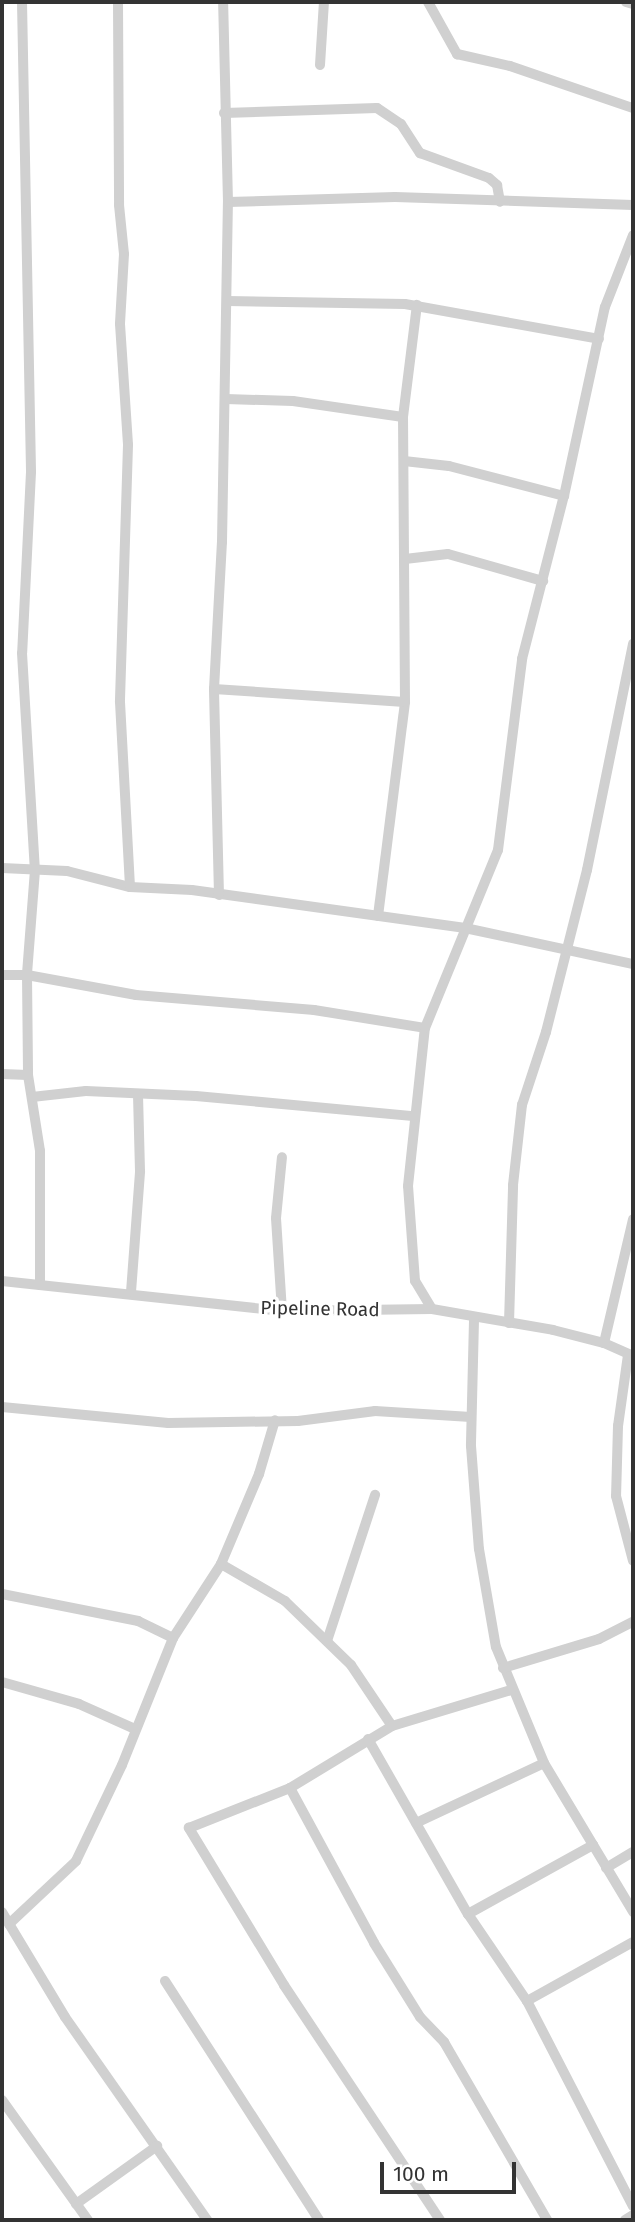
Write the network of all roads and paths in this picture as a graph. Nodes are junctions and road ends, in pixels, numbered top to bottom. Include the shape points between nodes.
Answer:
1 (22, 2) edge
2 (118, 2) edge
3 (223, 2) edge
4 (324, 2) edge
5 (428, 2) edge
6 (626, 2) edge
7 (633, 4) edge
8 (320, 65) dead end
9 (633, 108) edge
10 (223, 113) junction
11 (228, 202) junction
12 (500, 202) junction
13 (633, 205) edge
14 (633, 235) edge
15 (228, 301) junction
16 (417, 305) junction
17 (599, 339) junction
18 (226, 399) junction
19 (403, 417) junction
20 (404, 461) junction
21 (564, 496) junction
22 (405, 559) junction
23 (543, 580) junction
24 (633, 644) edge
25 (214, 689) junction
26 (405, 702) junction
27 (2, 868) edge
28 (35, 870) junction
29 (130, 887) junction
30 (219, 895) junction
31 (378, 916) junction
32 (465, 928) junction
33 (567, 951) junction
34 (633, 964) edge
35 (2, 975) edge
36 (27, 975) junction
37 (425, 1028) junction
38 (2, 1074) edge
39 (28, 1075) junction
40 (138, 1095) junction
41 (32, 1097) junction
42 (413, 1116) junction
43 (282, 1157) dead end
44 (633, 1219) edge
45 (2, 1282) edge
46 (40, 1285) junction
47 (131, 1292) junction
48 (432, 1310) junction
49 (282, 1311) junction
50 (474, 1320) junction
51 (509, 1322) junction
52 (604, 1343) junction
53 (631, 1355) edge
54 (2, 1407) edge
55 (471, 1418) junction
56 (275, 1420) junction
57 (375, 1495) dead end
58 (633, 1561) edge
59 (221, 1564) junction
60 (2, 1594) edge
61 (633, 1622) edge
62 (173, 1638) junction
63 (327, 1641) junction
64 (503, 1668) junction
65 (2, 1682) edge
66 (511, 1690) junction
67 (392, 1726) junction
68 (135, 1729) junction
69 (369, 1739) junction
70 (544, 1763) junction
71 (290, 1788) junction
72 (416, 1823) junction
73 (593, 1845) junction
74 (633, 1852) edge
75 (606, 1868) junction
76 (2, 1912) edge
77 (633, 1912) edge
78 (468, 1914) junction
79 (9, 1924) junction
80 (633, 1942) edge
81 (165, 1981) dead end
82 (527, 2001) junction
83 (2, 2100) edge
84 (157, 2146) junction
85 (632, 2200) edge
86 (76, 2204) junction
87 (633, 2215) edge
88 (88, 2220) edge
89 (207, 2220) edge
90 (319, 2220) edge
91 (440, 2220) edge
92 (547, 2220) edge
93 (625, 2220) edge

1 - 28 street via 23,195 31,352 31,472 22,653
2 - 29 street via 119,205 124,254 120,324 128,445 120,702
3 - 10 street
4 - 8 street
5 - 9 street via 457,54 510,66
6 - 7 street
10 - 11 street
10 - 12 street via 377,108 401,124 420,153 489,178 497,185
11 - 12 street via 395,197
11 - 15 street
12 - 13 street
14 - 17 street via 605,307
15 - 16 street
15 - 18 street
16 - 17 street
16 - 19 street
17 - 21 street
18 - 19 street via 293,401
18 - 25 street
19 - 20 street
20 - 21 street via 449,466
20 - 22 street
21 - 23 street
22 - 23 street via 448,554
22 - 26 street
23 - 32 street via 516,686 498,850
24 - 33 street
25 - 26 street
25 - 30 street
26 - 31 street
27 - 28 street
28 - 29 street via 95,876
28 - 36 street
29 - 30 street
30 - 31 street
31 - 32 street
32 - 33 street
32 - 37 street
33 - 34 street
33 - 51 street via 522,1105 513,1185
35 - 36 street
36 - 37 street via 136,995 314,1010
36 - 39 street
37 - 42 street
38 - 39 street
39 - 41 street
40 - 41 street via 86,1091
40 - 42 street via 237,1098
40 - 47 street via 140,1171
41 - 46 street via 40,1151
42 - 48 street via 408,1186 415,1281
43 - 49 street via 276,1218
44 - 52 street
45 - 46 street, Pipeline Road
46 - 47 street, Pipeline Road
47 - 49 street, Pipeline Road
48 - 49 street, Pipeline Road
48 - 50 street, Pipeline Road
50 - 51 street, Pipeline Road
50 - 55 street
51 - 52 street, Pipeline Road
52 - 53 street, Pipeline Road
53 - 58 street via 618,1426 616,1496
54 - 56 street via 168,1423
55 - 56 street via 375,1411
55 - 64 street via 479,1549
56 - 59 street via 259,1474
57 - 63 street
59 - 62 street
59 - 63 street via 285,1601
60 - 62 street via 138,1620
61 - 64 street via 599,1639
62 - 68 street
63 - 67 street via 351,1665
64 - 66 street
65 - 68 street via 79,1704
66 - 67 street
66 - 70 street
67 - 69 street
68 - 79 street via 76,1861
69 - 71 street
69 - 72 street
70 - 72 street
70 - 73 street
71 - 91 street via 189,1828 284,1985
71 - 92 street via 374,1943 420,2017 444,2042
72 - 78 street
73 - 75 street
73 - 78 street
74 - 75 street
75 - 77 street
76 - 79 street
78 - 82 street
79 - 84 street via 65,2017
80 - 82 street
81 - 90 street
82 - 85 street
83 - 86 street
84 - 86 street
84 - 89 street
86 - 88 street
87 - 93 street

